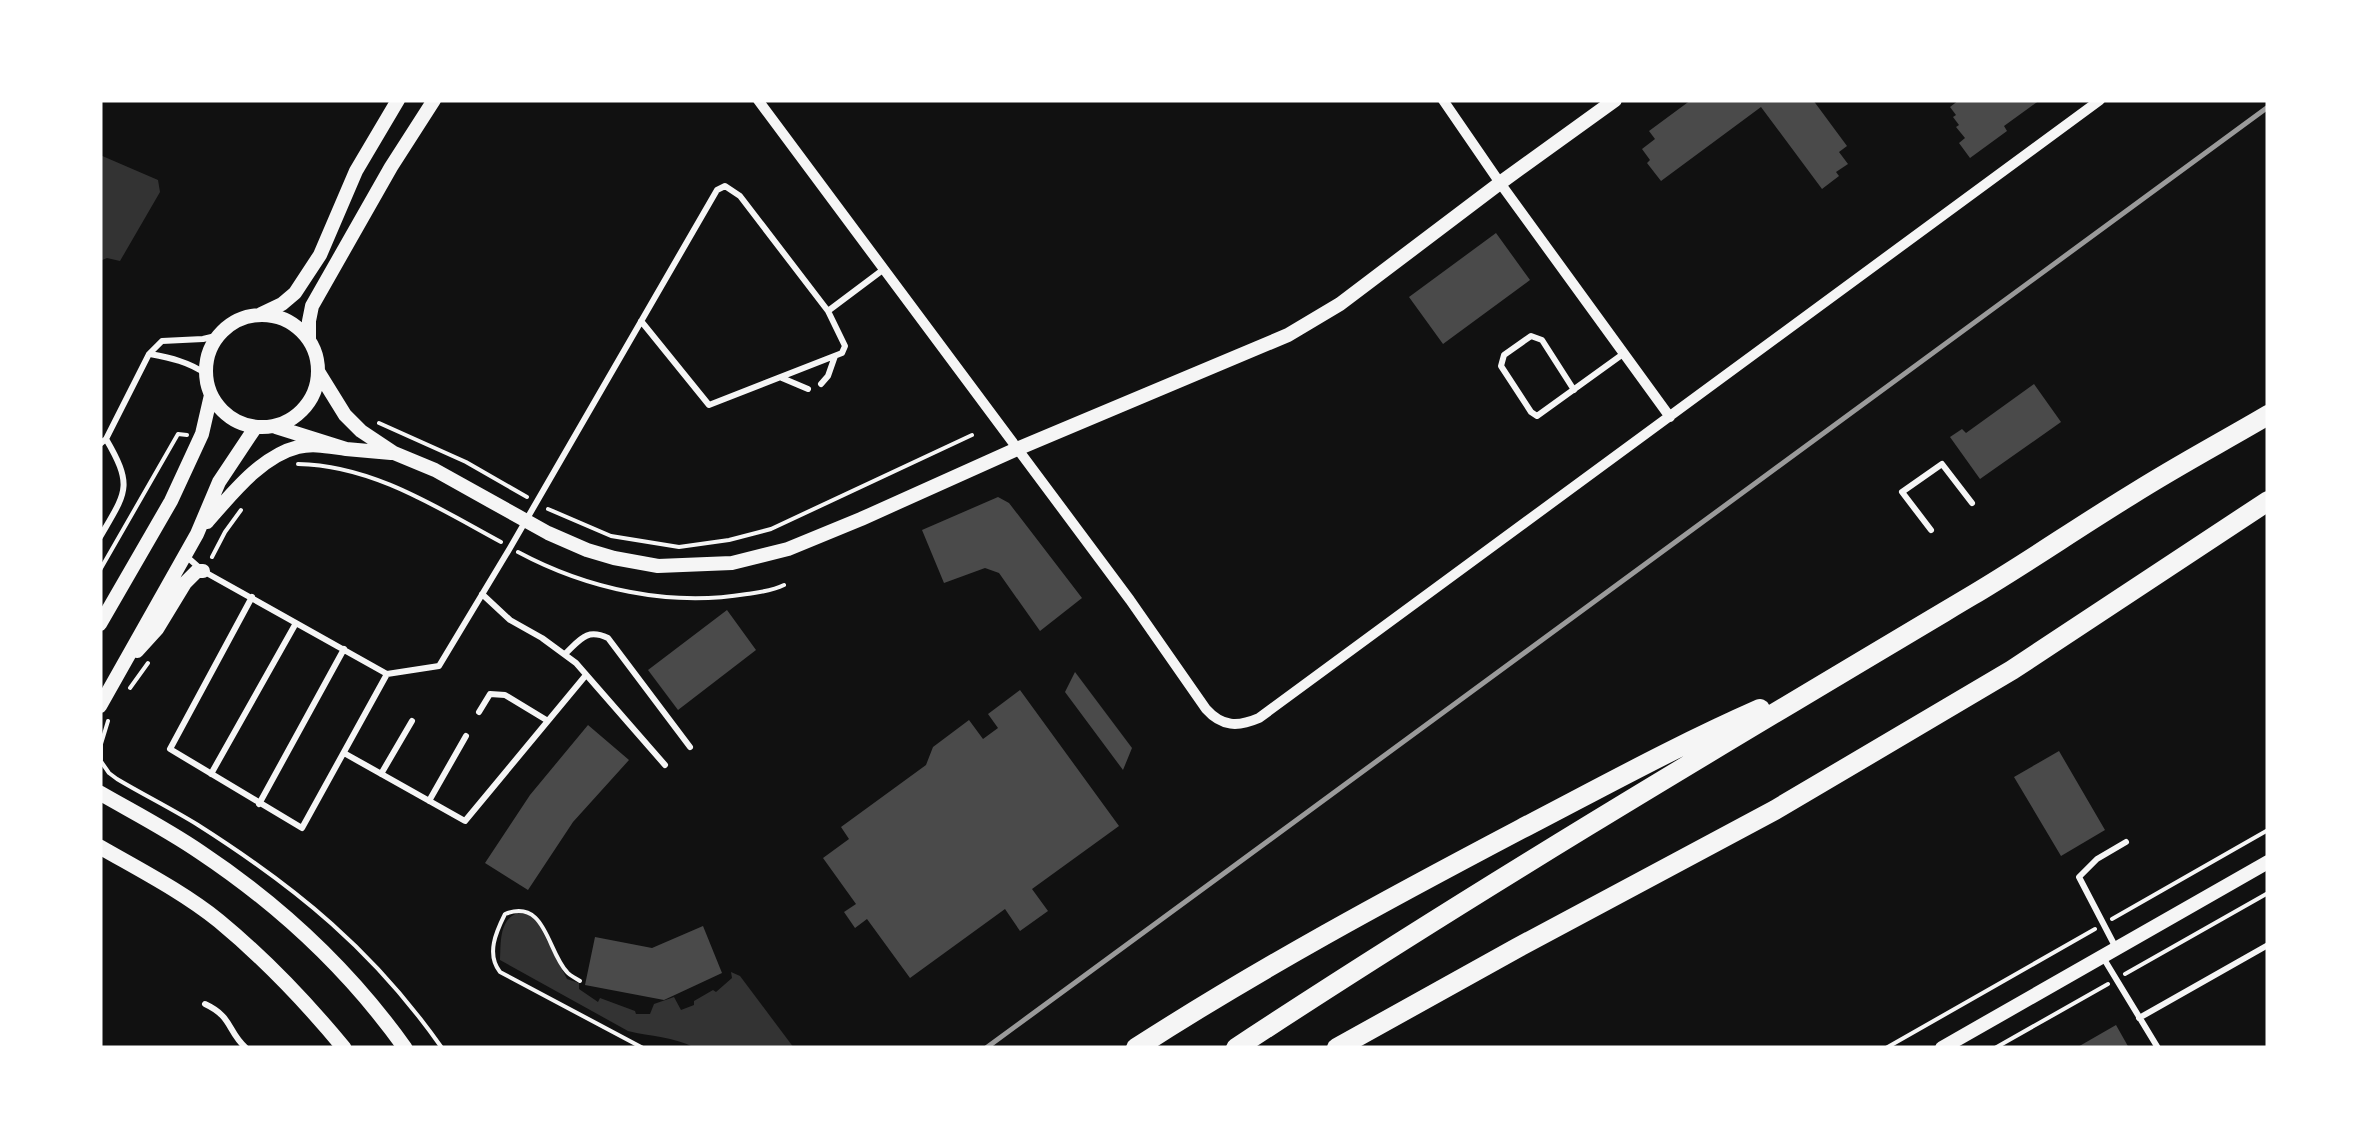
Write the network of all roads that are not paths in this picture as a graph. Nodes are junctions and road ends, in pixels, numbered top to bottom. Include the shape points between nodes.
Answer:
1 (398, 100) edge
2 (434, 100) edge
3 (758, 100) edge
4 (1443, 100) edge
5 (1615, 100) edge
6 (2100, 100) edge
7 (1500, 183) junction
8 (884, 269) junction
9 (828, 311) junction
10 (258, 315) junction
11 (641, 322) junction
12 (220, 335) junction
13 (309, 340) junction
14 (149, 354) junction
15 (1624, 354) junction
16 (835, 356) junction
17 (319, 373) junction
18 (206, 374) junction
19 (781, 377) junction
20 (821, 384) dead end
21 (808, 389) dead end
22 (1574, 390) junction
23 (211, 396) junction
24 (2268, 415) edge
25 (1670, 417) junction
26 (276, 426) junction
27 (255, 428) junction
28 (103, 442) edge
29 (346, 449) junction
30 (1017, 449) junction
31 (394, 453) junction
32 (2268, 501) edge
33 (1972, 503) dead end
34 (525, 520) junction
35 (1931, 530) dead end
36 (197, 534) junction
37 (100, 537) edge
38 (185, 555) junction
39 (203, 571) junction
40 (482, 594) junction
41 (252, 598) junction
42 (296, 622) junction
43 (100, 624) edge
44 (344, 649) junction
45 (565, 654) junction
46 (122, 666) junction
47 (388, 674) junction
48 (586, 675) junction
49 (1826, 681) junction
50 (106, 709) edge
51 (480, 712) dead end
52 (412, 721) dead end
53 (548, 721) junction
54 (466, 736) dead end
55 (690, 747) dead end
56 (344, 754) junction
57 (666, 765) dead end
58 (211, 774) junction
59 (381, 774) junction
60 (100, 793) edge
61 (429, 802) junction
62 (260, 804) junction
63 (2126, 842) dead end
64 (100, 847) edge
65 (2266, 866) edge
66 (2268, 945) edge
67 (2110, 953) junction
68 (206, 1004) dead end
69 (2140, 1018) junction
70 (1340, 1047) edge
71 (246, 1048) edge
72 (344, 1048) edge
73 (405, 1048) edge
74 (1136, 1048) edge
75 (1236, 1048) edge
76 (1942, 1048) edge
77 (2158, 1048) edge

1 - 10 street via 295,293
2 - 13 street via 312,306
3 - 8 street
4 - 7 street
5 - 7 street
6 - 25 street
7 - 15 street
7 - 30 street via 1340,304 1288,335
8 - 9 lane
8 - 30 street
9 - 11 lane via 740,196 724,186
9 - 16 lane via 845,346
10 - 12 street
10 - 13 street via 282,318
11 - 19 lane via 709,405
11 - 34 lane
12 - 14 lane via 162,341
12 - 18 street
13 - 17 street
14 - 18 lane
14 - 28 lane
15 - 22 lane
15 - 25 street
16 - 19 lane
16 - 20 lane
17 - 26 street via 306,407
17 - 31 street via 360,431
18 - 23 street
19 - 21 lane
22 - 22 lane via 1542,340 1531,336 1504,355 1502,366 1538,416
23 - 27 street via 237,422
23 - 43 street via 202,434 171,501
24 - 49 highway
25 - 30 street via 1260,718 1236,725 1206,709
26 - 27 street
26 - 29 street
27 - 36 street via 219,482
28 - 37 lane via 122,466 124,496
29 - 31 street
29 - 36 street via 311,445 281,454
30 - 34 street via 788,549 732,563 658,566 614,558
31 - 34 street
32 - 70 highway via 2012,670 1843,770
33 - 35 lane via 1942,464 1902,492
34 - 40 lane
36 - 38 street
38 - 39 lane
38 - 46 street
39 - 41 lane
39 - 46 street via 185,583 157,630
40 - 45 lane
40 - 47 lane via 438,666
41 - 42 lane
41 - 58 lane via 170,749
42 - 44 lane
42 - 58 lane
44 - 47 lane
44 - 62 lane
45 - 48 lane
45 - 55 lane via 592,633 608,638
46 - 50 street
47 - 56 lane
48 - 53 lane
48 - 57 lane
49 - 74 highway via 1715,729 1458,862
49 - 75 highway
51 - 53 lane via 490,694 505,695
52 - 59 lane
53 - 61 lane via 465,822
54 - 61 lane
56 - 59 lane
56 - 62 lane via 302,828
58 - 62 lane
59 - 61 lane
60 - 73 main road via 198,850 260,896 339,969
63 - 67 lane via 2079,877 2104,924
64 - 72 main road via 217,920 304,1000
65 - 67 street
66 - 69 lane
67 - 69 lane via 2116,979
67 - 76 street
68 - 71 lane via 227,1018
69 - 77 lane

